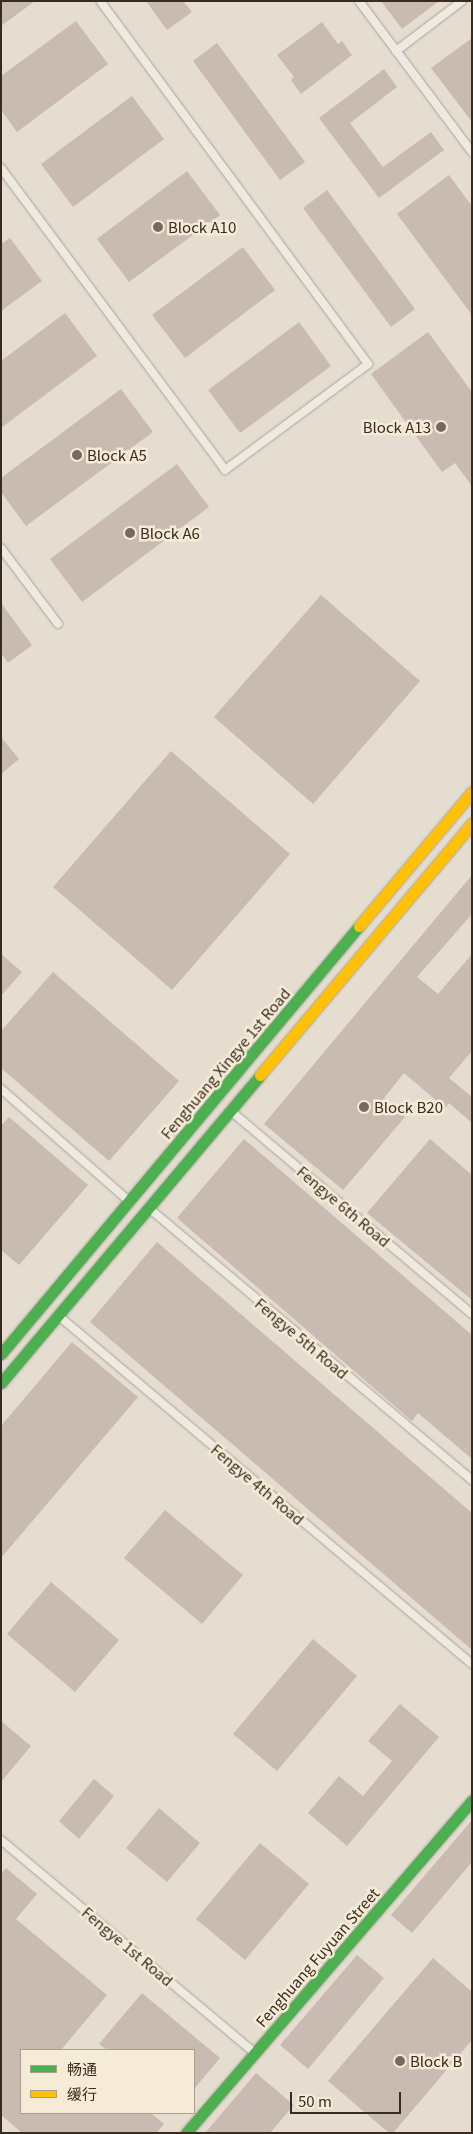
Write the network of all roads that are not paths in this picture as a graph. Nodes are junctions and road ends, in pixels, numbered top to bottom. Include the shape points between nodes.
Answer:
1 (100, 1) edge
2 (359, 1) edge
3 (462, 1) edge
4 (396, 51) junction
5 (472, 152) edge
6 (1, 168) edge
7 (1, 548) edge
8 (58, 624) dead end
9 (472, 792) edge
10 (472, 823) edge
11 (445, 824) junction
12 (463, 840) junction
13 (1, 1089) edge
14 (216, 1098) junction
15 (230, 1111) junction
16 (129, 1201) junction
17 (148, 1208) junction
18 (43, 1303) junction
19 (472, 1314) edge
20 (58, 1316) junction
21 (1, 1354) edge
22 (1, 1383) edge
23 (472, 1480) edge
24 (472, 1664) edge
25 (472, 1800) edge
26 (1, 1840) edge
27 (255, 2053) junction
28 (186, 2133) edge

1 - 6 lane via 368,364 225,470
2 - 4 lane
3 - 4 lane
4 - 5 lane
7 - 8 lane
9 - 11 street, Fenghuang Xingye 1st Road
10 - 12 street
11 - 12 lane
11 - 14 street, Fenghuang Xingye 1st Road
12 - 15 street
13 - 16 lane
14 - 15 lane, Fengye 6th Road
14 - 16 street, Fenghuang Xingye 1st Road
15 - 17 street
15 - 19 lane, Fengye 6th Road
16 - 17 lane, Fengye 5th Road
16 - 18 street, Fenghuang Xingye 1st Road
17 - 20 street
17 - 23 lane, Fengye 5th Road
18 - 20 lane, Fengye 4th Road
18 - 21 street, Fenghuang Xingye 1st Road
20 - 22 street
20 - 24 lane, Fengye 4th Road
25 - 27 street, Fenghuang Fuyuan Street
26 - 27 lane, Fengye 1st Road
27 - 28 street, Fenghuang Fuyuan Street

